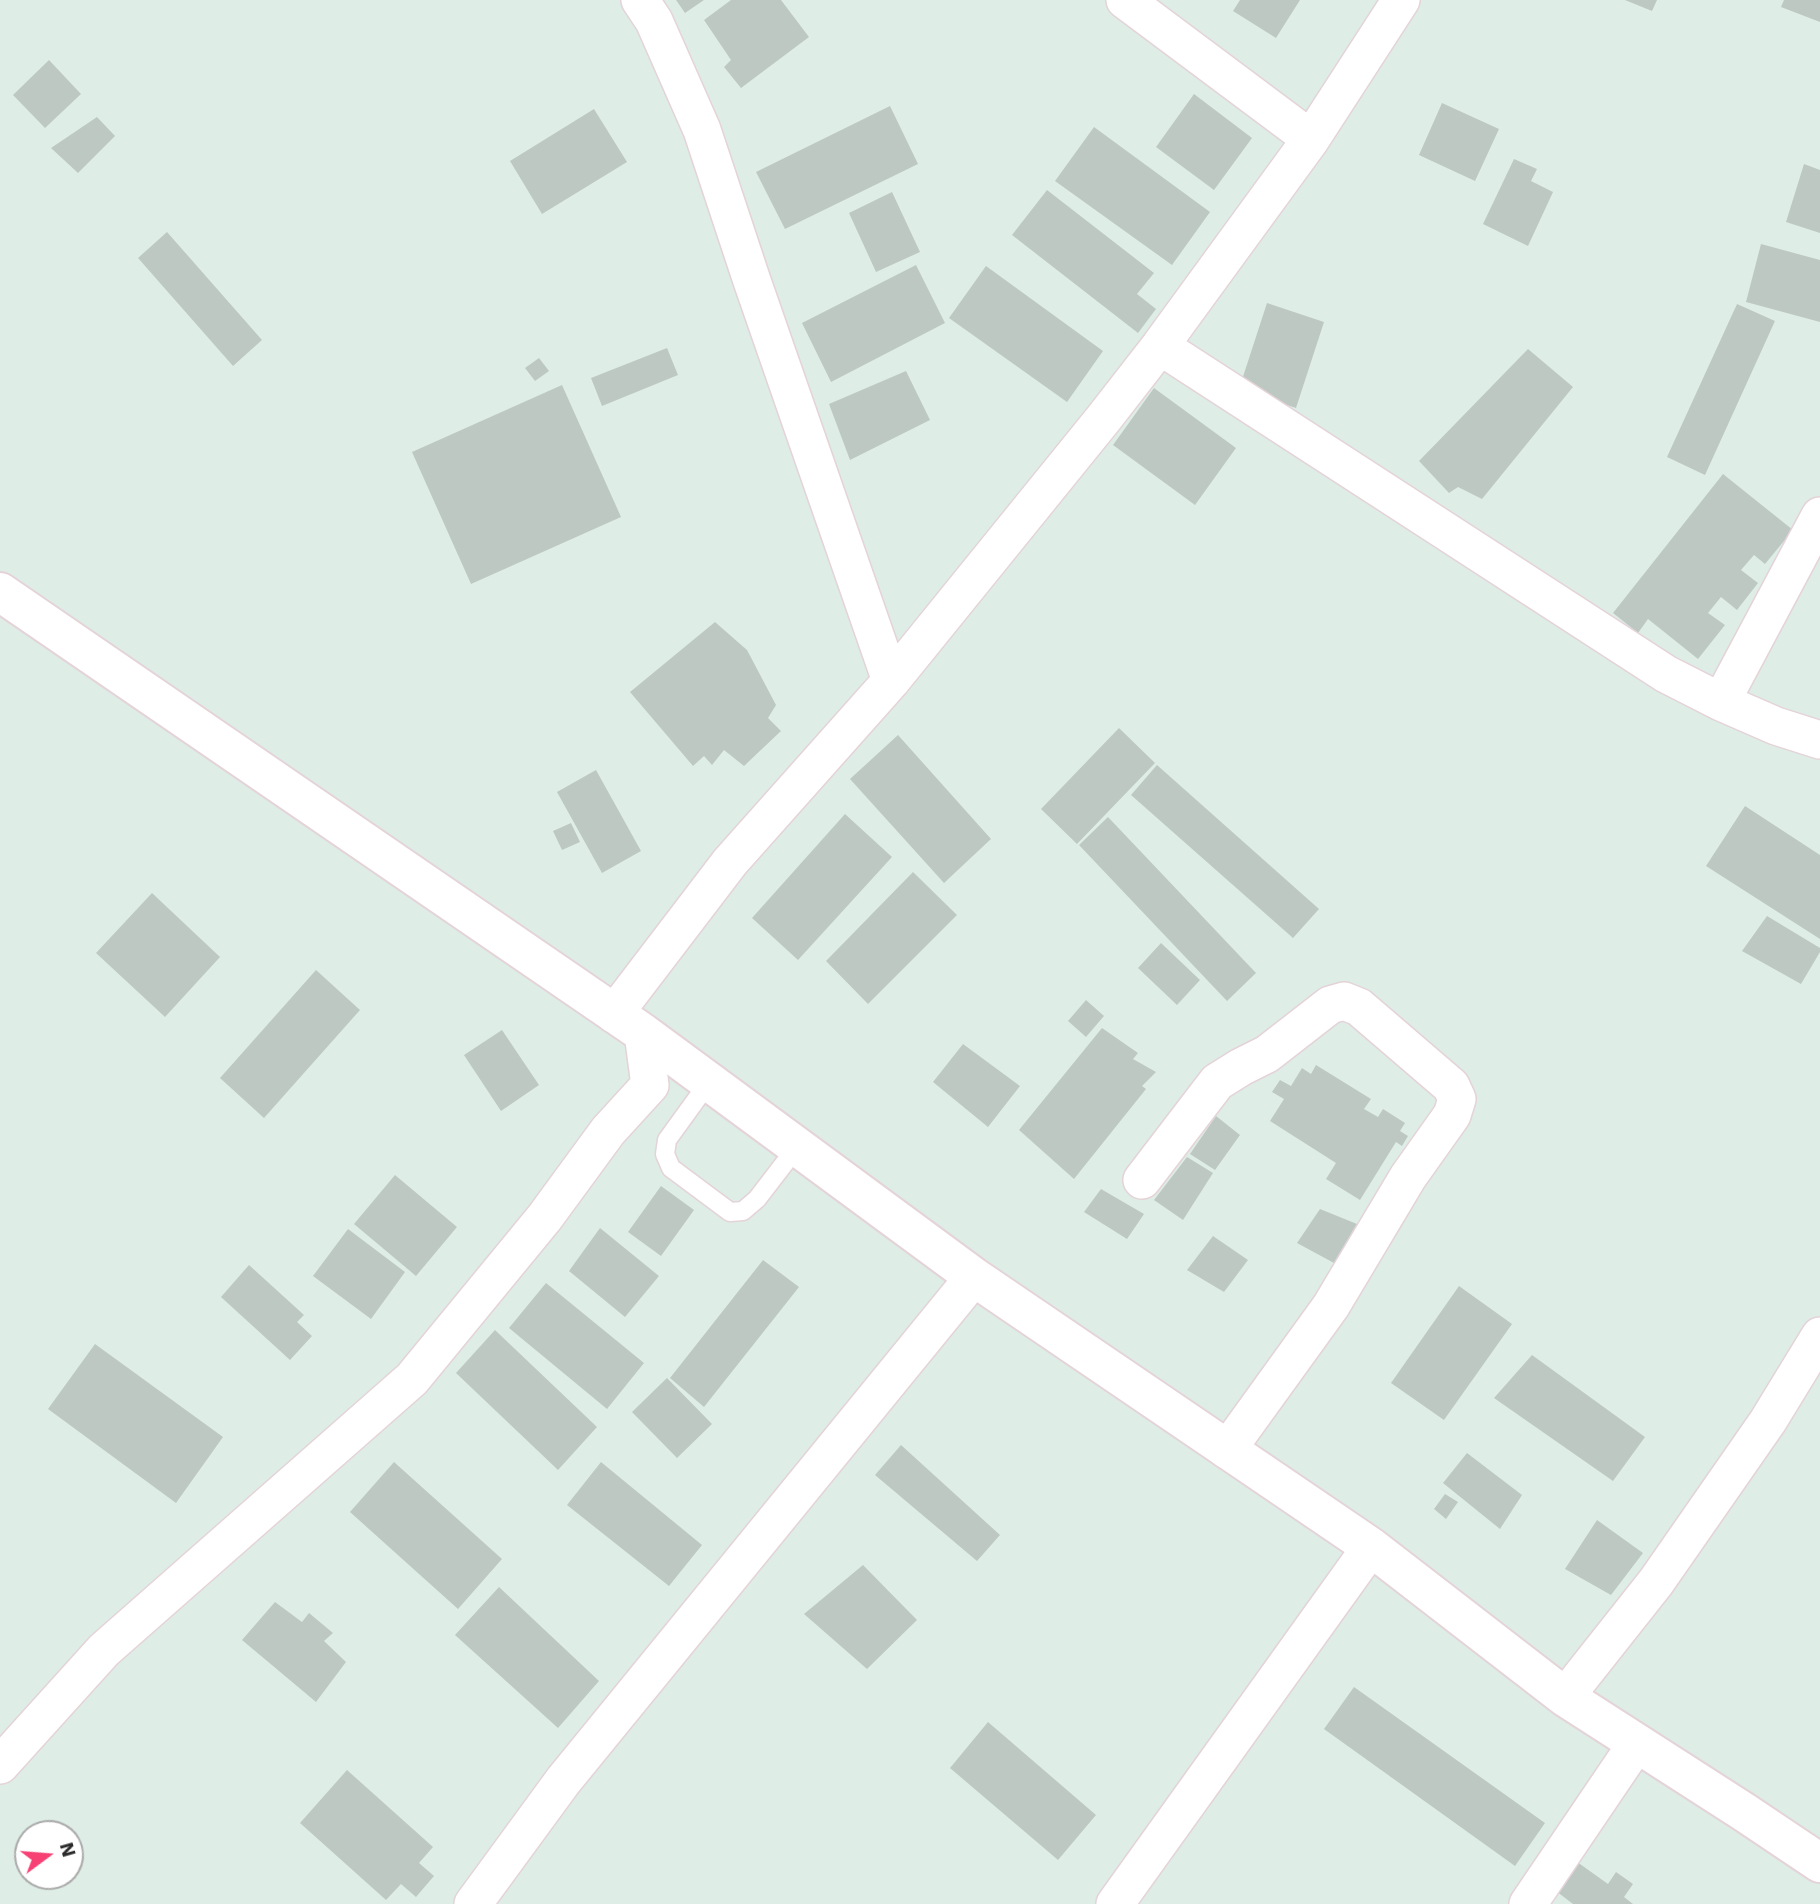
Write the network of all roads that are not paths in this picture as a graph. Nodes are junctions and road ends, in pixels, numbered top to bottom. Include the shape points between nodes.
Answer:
1 (640, 0) edge
2 (1125, 0) edge
3 (1401, 0) edge
4 (1311, 139) junction
5 (1160, 346) junction
6 (1820, 516) edge
7 (0, 592) edge
8 (891, 681) junction
9 (1721, 702) junction
10 (1820, 740) edge
11 (629, 1023) junction
12 (709, 1082) junction
13 (797, 1147) junction
14 (1142, 1180) dead end
15 (974, 1278) junction
16 (1820, 1336) edge
17 (1227, 1450) junction
18 (1371, 1547) junction
19 (1565, 1697) junction
20 (1637, 1743) junction
21 (0, 1765) edge
22 (1820, 1863) edge
23 (473, 1904) edge
24 (1115, 1904) edge
25 (1528, 1904) edge

1 - 8 street via 654,21 702,130
2 - 4 street
3 - 4 street
4 - 5 street
5 - 8 street
5 - 9 street via 1665,674
6 - 9 street
7 - 11 main road
8 - 11 street via 730,862
9 - 10 street
11 - 12 main road
11 - 21 street via 650,1085 608,1131 545,1217 412,1379 104,1650
12 - 13 main road
12 - 13 lane via 667,1140 664,1154 670,1168 730,1212 743,1211
13 - 15 main road
14 - 17 street via 1217,1082 1267,1054 1330,1005 1343,1001 1359,1007 1451,1086 1457,1099 1452,1115 1408,1177 1331,1306
15 - 17 main road
15 - 23 street via 564,1781
16 - 19 street via 1768,1421 1656,1582
17 - 18 main road
18 - 19 main road
18 - 24 street
19 - 20 main road
20 - 22 main road
20 - 25 street

